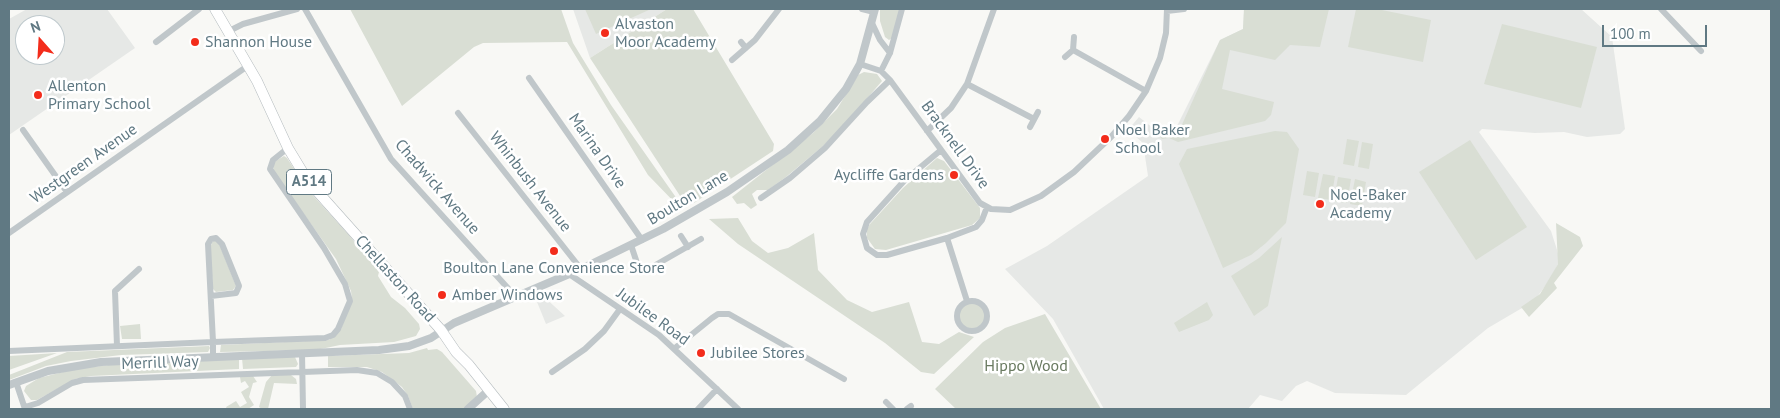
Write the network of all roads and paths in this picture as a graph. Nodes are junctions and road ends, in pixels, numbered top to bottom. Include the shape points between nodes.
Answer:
1 (199, 9) edge
2 (215, 9) edge
3 (297, 9) edge
4 (305, 9) edge
5 (780, 9) edge
6 (862, 9) edge
7 (902, 9) edge
8 (994, 9) edge
9 (1184, 9) edge
10 (1661, 9) edge
11 (874, 10) edge
12 (1167, 10) edge
13 (871, 21) junction
14 (230, 32) junction
15 (1074, 37) dead end
16 (156, 42) dead end
17 (740, 42) dead end
18 (746, 48) junction
19 (1073, 50) junction
20 (1701, 51) dead end
21 (890, 52) junction
22 (1065, 56) dead end
23 (732, 60) dead end
24 (860, 64) junction
25 (249, 65) junction
26 (881, 71) junction
27 (529, 78) dead end
28 (890, 80) junction
29 (967, 84) junction
30 (1146, 91) junction
31 (1038, 112) dead end
32 (458, 113) dead end
33 (1034, 119) junction
34 (1030, 127) dead end
35 (23, 130) dead end
36 (927, 131) junction
37 (288, 148) junction
38 (941, 150) junction
39 (67, 192) junction
40 (761, 198) dead end
41 (987, 207) junction
42 (9, 233) edge
43 (681, 236) dead end
44 (700, 238) dead end
45 (947, 238) junction
46 (642, 240) junction
47 (631, 246) junction
48 (688, 246) junction
49 (139, 269) dead end
50 (580, 269) junction
51 (569, 274) junction
52 (211, 296) junction
53 (515, 296) junction
54 (967, 301) junction
55 (620, 310) junction
56 (339, 327) joint
57 (441, 330) junction
58 (213, 342) junction
59 (117, 346) junction
60 (675, 348) junction
61 (9, 351) edge
62 (302, 353) junction
63 (213, 357) junction
64 (302, 371) junction
65 (552, 372) dead end
66 (844, 378) dead end
67 (12, 384) edge
68 (717, 389) junction
69 (489, 390) junction
70 (886, 402) dead end
71 (25, 408) edge
72 (303, 409) edge
73 (410, 409) edge
74 (468, 409) edge
75 (504, 409) edge
76 (698, 409) edge
77 (738, 409) edge
78 (893, 409) edge

1 - 16 street
2 - 14 main road, Chellaston Road / A514
3 - 14 street via 243,24
4 - 53 street, Chadwick Avenue via 391,159
5 - 18 street
6 - 11 street
7 - 21 street
8 - 29 street
9 - 12 street, Bracknell Drive
10 - 20 street
11 - 13 street, Boulton Lane
12 - 30 street, Bracknell Drive via 1160,58
13 - 21 street
13 - 24 street, Boulton Lane
14 - 25 main road, Chellaston Road / A514
15 - 19 street
17 - 18 street
18 - 23 street
19 - 22 street
19 - 30 street
21 - 26 street
24 - 26 street
24 - 46 street, Boulton Lane via 832,108 790,148 704,206
25 - 37 main road, Chellaston Road / A514
25 - 39 street, Westgreen Avenue
26 - 28 street, Bracknell Drive
27 - 46 street, Marina Drive
28 - 36 street, Bracknell Drive
28 - 40 street via 825,148
29 - 33 street
29 - 36 street via 951,108
30 - 41 street, Bracknell Drive via 1111,138 1059,184 1014,209 1003,211
31 - 33 street
32 - 50 street, Whinbush Avenue
33 - 34 street
35 - 39 street
36 - 38 street, Bracknell Drive
37 - 56 street, Chellaston Road via 272,160 270,168 332,259 345,284 350,302
37 - 57 main road, Chellaston Road / A514 via 326,203
38 - 41 street, Bracknell Drive via 976,200
38 - 45 street via 892,194 867,222 863,238 870,250 882,255
39 - 42 street, Westgreen Avenue
41 - 45 street via 976,227
43 - 48 street
44 - 48 street
45 - 54 street
46 - 47 street, Boulton Lane
47 - 48 street via 637,263 649,268
47 - 50 street, Boulton Lane
49 - 59 street via 115,291
50 - 51 street, Boulton Lane
51 - 53 street, Boulton Lane
51 - 55 street, Jubilee Road
52 - 52 street via 208,244 216,238 222,244 239,286 233,294
52 - 58 street
53 - 57 street, Boulton Lane
54 - 54 street via 959,308 957,318 964,329 975,331 985,324 986,310 979,302
55 - 60 street, Jubilee Road
55 - 65 street via 585,349
56 - 58 street, Merrill Way via 325,338
57 - 62 street, Merrill Way via 431,338 397,348
57 - 69 main road, Chellaston Road / A514
58 - 59 street, Merrill Way
58 - 63 street, Merrill Way
59 - 61 street, Merrill Way
60 - 66 street via 718,314 729,314
60 - 68 street, Jubilee Road
62 - 63 street, Merrill Way
62 - 64 street
63 - 67 street, Merrill Way via 82,364 48,371
64 - 71 street, Merrill Way via 83,380
64 - 72 street
64 - 73 street via 377,373 401,391
67 - 71 street, Merrill Way
68 - 76 street
68 - 77 street, Jubilee Road
69 - 74 street
69 - 75 main road, Chellaston Road / A514
70 - 78 street

